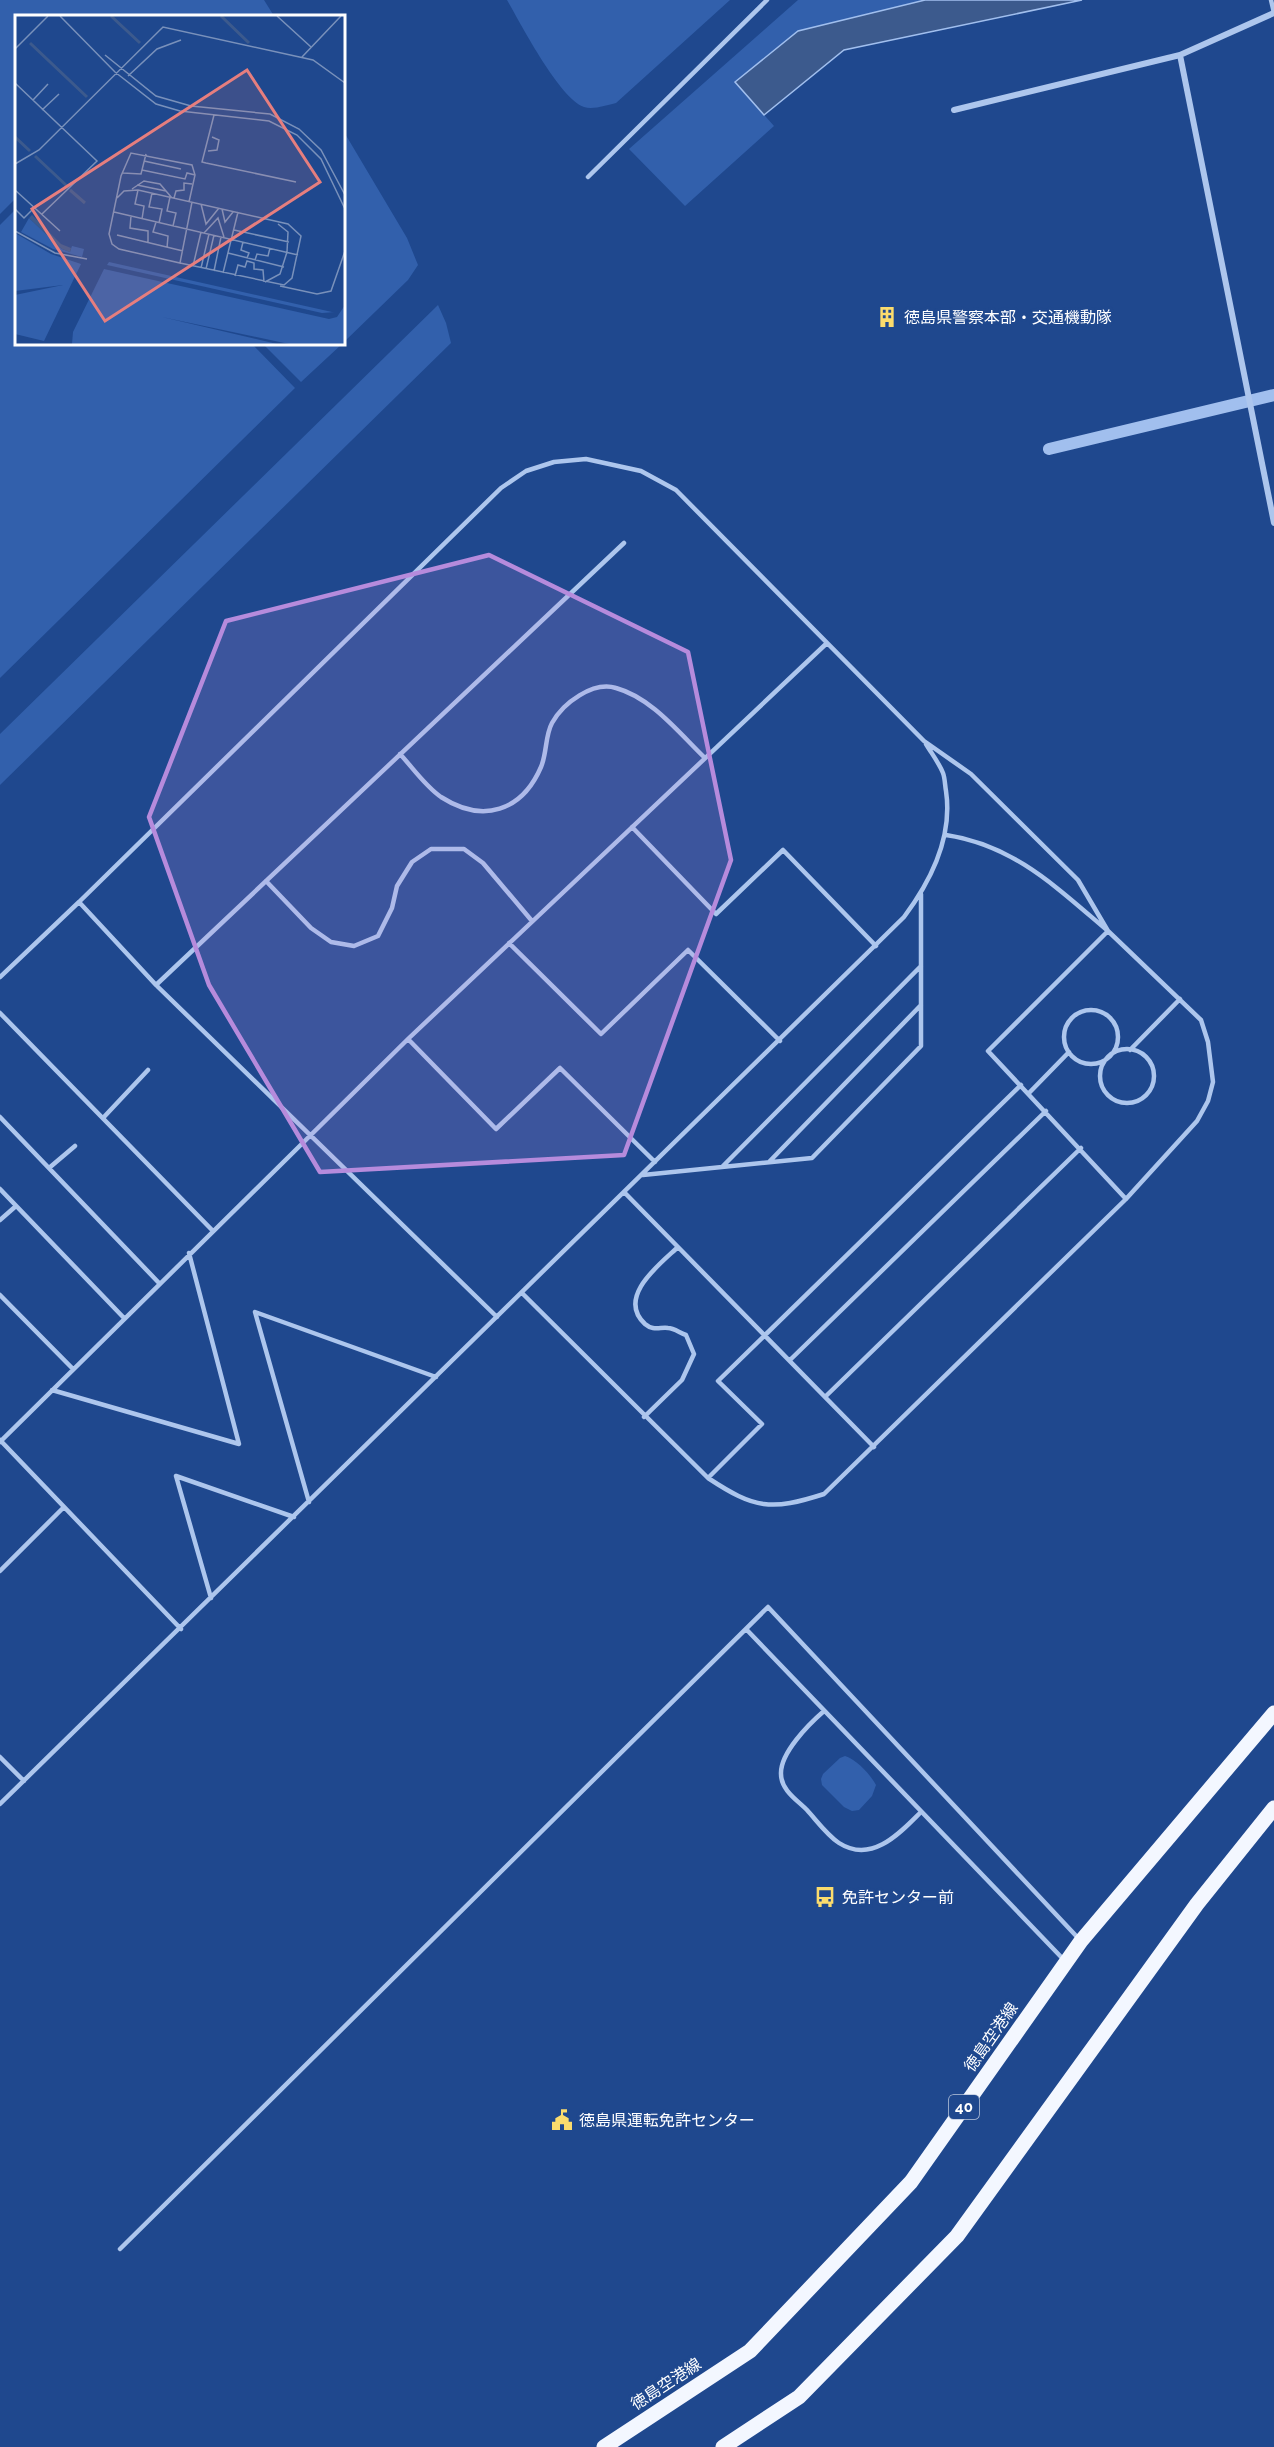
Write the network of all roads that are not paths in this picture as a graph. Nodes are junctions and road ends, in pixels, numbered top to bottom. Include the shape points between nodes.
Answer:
1 (767, 0) edge
2 (1271, 0) edge
3 (1274, 13) edge
4 (1180, 55) junction
5 (954, 110) dead end
6 (588, 177) dead end
7 (1274, 523) edge
8 (624, 543) dead end
9 (827, 643) junction
10 (924, 741) junction
11 (400, 754) junction
12 (705, 758) junction
13 (632, 827) junction
14 (946, 835) junction
15 (266, 881) junction
16 (921, 894) junction
17 (78, 902) junction
18 (532, 921) junction
19 (1108, 931) junction
20 (509, 943) junction
21 (876, 946) junction
22 (921, 966) junction
23 (0, 977) edge
24 (156, 985) junction
25 (1180, 999) junction
26 (921, 1005) junction
27 (0, 1013) edge
28 (408, 1039) junction
29 (780, 1041) junction
30 (1130, 1050) junction
31 (1069, 1052) junction
32 (1108, 1058) junction
33 (148, 1070) dead end
34 (1021, 1084) junction
35 (1029, 1094) junction
36 (1046, 1111) junction
37 (0, 1117) edge
38 (103, 1118) junction
39 (310, 1137) junction
40 (75, 1146) dead end
41 (1081, 1148) junction
42 (655, 1162) junction
43 (769, 1162) junction
44 (722, 1167) junction
45 (49, 1168) junction
46 (642, 1175) junction
47 (0, 1189) edge
48 (624, 1192) junction
49 (1126, 1199) junction
50 (16, 1206) junction
51 (0, 1220) edge
52 (212, 1230) junction
53 (678, 1247) junction
54 (189, 1253) junction
55 (159, 1283) junction
56 (522, 1293) junction
57 (0, 1295) edge
58 (496, 1317) junction
59 (124, 1318) junction
60 (766, 1335) junction
61 (790, 1360) junction
62 (73, 1369) junction
63 (436, 1377) junction
64 (52, 1390) junction
65 (826, 1396) junction
66 (644, 1417) junction
67 (0, 1441) edge
68 (874, 1447) junction
69 (708, 1479) junction
70 (309, 1502) junction
71 (63, 1508) junction
72 (294, 1517) junction
73 (0, 1570) edge
74 (211, 1598) junction
75 (181, 1629) junction
76 (746, 1629) junction
77 (824, 1711) junction
78 (1274, 1713) edge
79 (0, 1757) edge
80 (24, 1781) junction
81 (0, 1804) edge
82 (1274, 1808) edge
83 (921, 1812) junction
84 (1081, 1941) junction
85 (1066, 1963) junction
86 (120, 2248) dead end
87 (604, 2447) edge
88 (723, 2447) edge

1 - 6 lane
2 - 3 lane
3 - 4 street
4 - 5 street
4 - 7 street
8 - 11 lane
9 - 10 lane
9 - 12 lane
9 - 17 lane via 676,490 641,471 586,459 554,462 526,471 501,488
10 - 14 lane via 944,774 948,803
10 - 19 lane via 971,774 1078,880
11 - 12 lane via 440,796 459,806 501,810 516,802 531,786 543,764 552,723 569,702 593,689 614,687 635,695 657,712
11 - 15 lane
12 - 13 lane
13 - 18 lane
13 - 21 lane via 716,914 783,850
14 - 16 lane
14 - 19 lane via 969,838 1024,863
15 - 18 lane via 310,928 331,942 354,946 378,936 392,908 397,886 412,862 431,849 464,849 483,863
15 - 24 lane
16 - 21 lane
16 - 22 lane
17 - 23 lane
17 - 24 lane
18 - 20 lane
19 - 25 lane
19 - 34 lane via 988,1051
20 - 28 lane
20 - 29 lane via 601,1034 688,950
21 - 29 lane
22 - 26 lane
22 - 44 lane
24 - 39 lane
25 - 30 lane
25 - 49 lane via 1201,1020 1208,1042 1213,1082 1208,1101 1197,1121
26 - 43 lane
26 - 43 lane via 921,1046 812,1158
27 - 38 lane
28 - 39 lane
28 - 42 lane via 496,1129 560,1068
29 - 42 lane
30 - 32 lane
30 - 32 lane via 1147,1058 1154,1074 1150,1091 1135,1102 1118,1102 1105,1091 1100,1075
31 - 32 lane via 1091,1064
31 - 32 lane via 1064,1036 1066,1027 1077,1014 1094,1010 1103,1012 1115,1025 1117,1043
31 - 35 lane
33 - 38 lane
34 - 35 lane
34 - 60 lane
35 - 36 lane
36 - 41 lane
36 - 61 lane
37 - 45 lane
38 - 52 lane
39 - 52 lane
39 - 58 lane
40 - 45 lane
41 - 49 lane
41 - 65 lane
42 - 46 lane
43 - 44 lane
44 - 46 lane
45 - 55 lane
46 - 48 lane
47 - 50 lane
48 - 53 lane
48 - 56 lane
49 - 68 lane
50 - 51 lane
50 - 59 lane
52 - 54 lane
53 - 60 lane
53 - 66 lane via 639,1287 635,1297 645,1324 686,1335 694,1354 682,1380
54 - 55 lane
54 - 64 lane via 239,1444
55 - 59 lane
56 - 58 lane
56 - 66 lane
57 - 62 lane
58 - 63 lane
59 - 62 lane
60 - 61 lane
60 - 69 lane via 718,1381 762,1424
61 - 65 lane
62 - 64 lane
63 - 70 lane
63 - 70 lane via 255,1312
64 - 67 lane
65 - 68 lane
66 - 69 lane
67 - 71 lane
68 - 69 lane via 824,1494 781,1506 736,1497
70 - 72 lane
71 - 73 lane
71 - 75 lane
72 - 74 lane
72 - 74 lane via 176,1476
74 - 75 lane
75 - 80 lane
76 - 77 lane
76 - 84 lane via 768,1607
76 - 86 lane
77 - 83 lane
77 - 83 lane via 792,1746 780,1773 784,1787 839,1843 860,1851 878,1848
78 - 84 main road, 徳島空港線 / 40
79 - 80 lane
80 - 81 lane
82 - 88 main road via 1197,1904 957,2236 799,2397
83 - 85 lane
84 - 85 main road, 徳島空港線 / 40
85 - 87 main road, 徳島空港線 / 40 via 911,2182 750,2351

